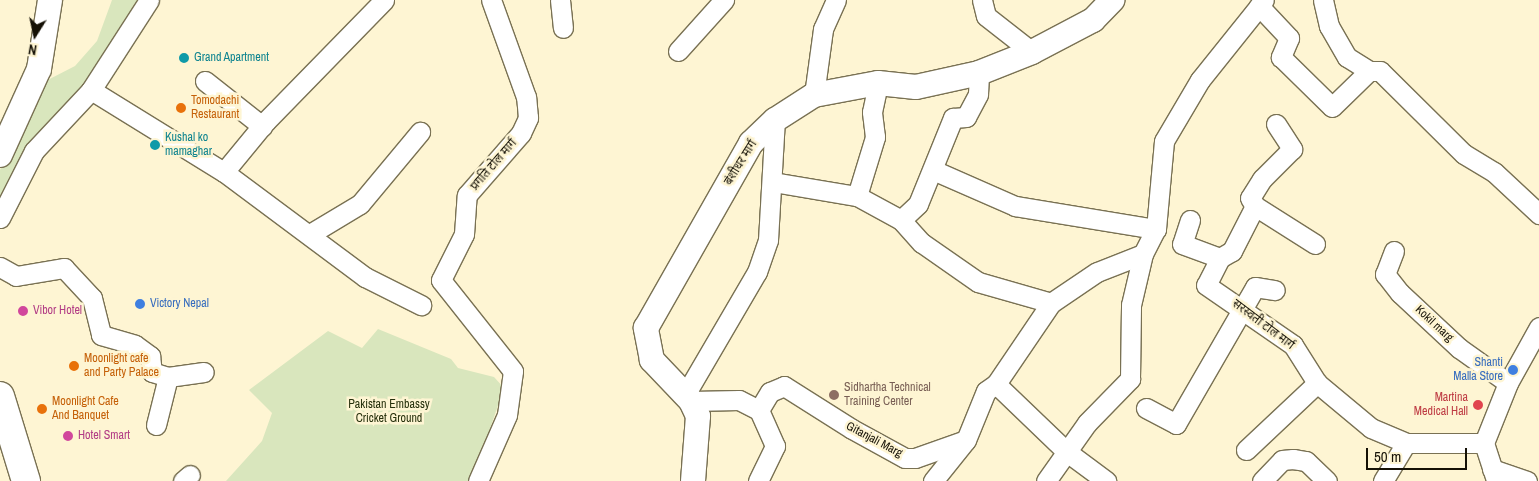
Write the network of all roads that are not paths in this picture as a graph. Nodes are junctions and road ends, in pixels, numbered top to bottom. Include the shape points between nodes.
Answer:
1 (50, 0) edge
2 (148, 0) edge
3 (384, 0) edge
4 (491, 0) edge
5 (560, 0) edge
6 (724, 0) edge
7 (836, 0) edge
8 (982, 0) edge
9 (1112, 0) edge
10 (1324, 0) edge
11 (1261, 3) edge
12 (563, 28) dead end
13 (678, 50) dead end
14 (1032, 52) junction
15 (1369, 70) junction
16 (979, 73) junction
17 (205, 81) dead end
18 (878, 83) junction
19 (91, 90) junction
20 (814, 95) junction
21 (775, 120) junction
22 (1276, 124) dead end
23 (262, 126) junction
24 (420, 132) dead end
25 (0, 155) edge
26 (933, 170) junction
27 (224, 172) junction
28 (773, 182) junction
29 (858, 196) junction
30 (1255, 206) junction
31 (1539, 214) edge
32 (0, 218) edge
33 (901, 220) junction
34 (1190, 220) dead end
35 (1156, 229) junction
36 (310, 234) junction
37 (1315, 244) dead end
38 (1394, 251) dead end
39 (1143, 254) junction
40 (1220, 258) junction
41 (0, 267) edge
42 (1275, 290) dead end
43 (1051, 303) junction
44 (421, 305) dead end
45 (1241, 309) junction
46 (1539, 327) edge
47 (204, 372) dead end
48 (168, 376) junction
49 (1317, 383) junction
50 (1508, 383) junction
51 (996, 384) junction
52 (0, 396) edge
53 (688, 398) junction
54 (1146, 408) dead end
55 (758, 410) junction
56 (156, 425) dead end
57 (966, 440) junction
58 (1406, 443) junction
59 (1484, 443) junction
60 (1246, 450) dead end
61 (1067, 452) junction
62 (1494, 475) edge
63 (26, 481) edge
64 (478, 481) edge
65 (693, 481) edge
66 (758, 481) edge
67 (933, 481) edge
68 (1046, 481) edge
69 (1106, 481) edge
70 (1262, 481) edge
71 (1327, 481) edge
72 (1383, 481) edge
73 (1527, 481) edge

1 - 25 main road via 38,69
2 - 19 street
3 - 23 street
4 - 64 street, प्रगति टोल मार्ग via 514,60 528,118 521,133 467,195 464,234 442,280 513,371 507,415
5 - 12 street
6 - 13 street
7 - 20 street via 823,29
8 - 14 street via 986,16
9 - 14 main road, बंशीधर मार्ग via 1092,20
10 - 15 street via 1330,26 1347,57
11 - 15 street via 1289,38 1281,56 1332,107
11 - 35 street via 1200,80 1169,129 1160,156
14 - 16 main road, बंशीधर मार्ग
15 - 31 street via 1380,71 1464,154 1494,172
16 - 18 main road, बंशीधर मार्ग via 916,87
16 - 26 street via 978,94 966,117 954,118
17 - 23 street
18 - 20 main road, बंशीधर मार्ग
18 - 29 street via 872,112 875,137
19 - 27 street
19 - 32 street via 34,151
20 - 21 main road, बंशीधर मार्ग
21 - 28 street
21 - 53 main road, बंशीधर मार्ग via 751,143 646,328 652,360
22 - 30 street via 1292,149 1262,179 1250,198
23 - 27 street
24 - 36 street via 360,204
26 - 33 street via 918,204
26 - 35 street via 1016,206
27 - 36 street
28 - 29 street
28 - 53 street via 768,240 757,272
29 - 33 street
30 - 37 street
30 - 40 street via 1232,251
33 - 43 street via 922,243 978,282
34 - 40 street via 1182,244
35 - 39 street
36 - 44 street via 365,277
38 - 50 street, Kokil marg via 1385,274 1400,293 1459,348
39 - 43 street via 1097,272
39 - 61 street via 1131,305 1130,379 1087,423
40 - 45 street, सरस्वती टोल मार्ग via 1206,286
41 - 48 street via 16,276 69,271 92,298 101,335 135,345 150,356 152,372
42 - 45 street via 1254,287
43 - 51 street
45 - 49 street, सरस्वती टोल मार्ग via 1293,345
45 - 54 street via 1176,424
46 - 50 street
47 - 48 street
48 - 56 street
49 - 58 street, सरस्वती टोल मार्ग via 1371,428
49 - 60 street
50 - 59 street
51 - 57 street via 986,392
51 - 61 street
52 - 63 highway
53 - 55 street via 739,400
53 - 65 main road, बंशीधर मार्ग via 699,434
55 - 57 street, Gitanjali Marg via 770,392 784,386 905,458
55 - 66 street via 775,446
57 - 67 street
58 - 59 street
58 - 72 street
59 - 62 street
61 - 68 street
61 - 69 street
62 - 73 street
70 - 71 street via 1282,460 1293,459 1306,462

